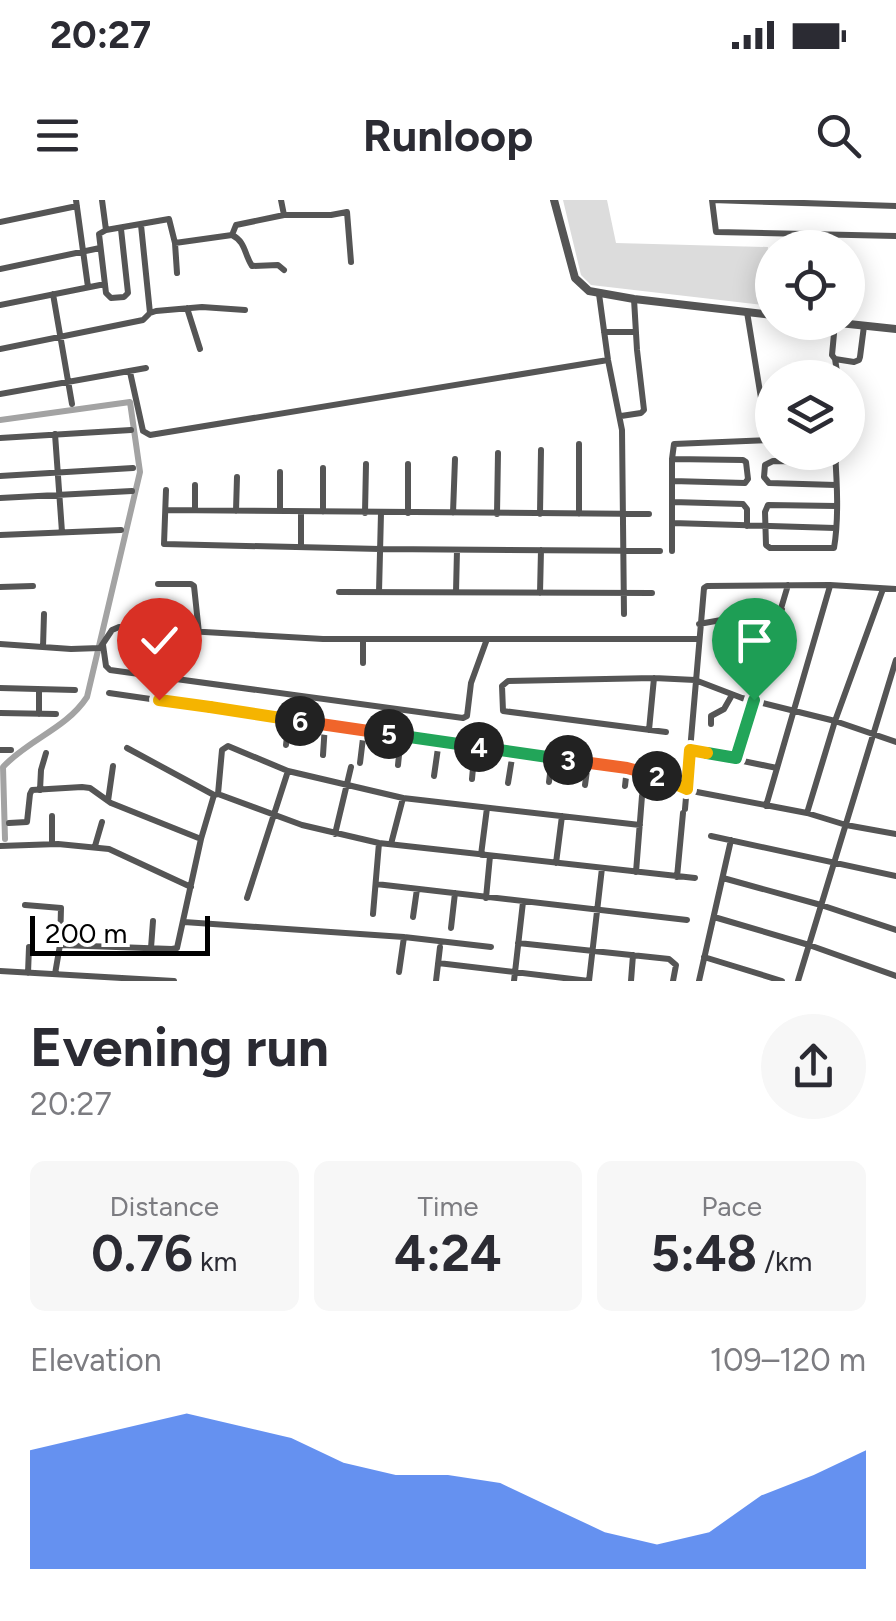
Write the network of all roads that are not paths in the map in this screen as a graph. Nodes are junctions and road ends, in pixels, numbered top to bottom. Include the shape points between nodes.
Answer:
1 (102, 200) edge
2 (281, 200) edge
3 (345, 200) edge
4 (554, 200) edge
5 (712, 200) edge
6 (818, 202) edge
7 (76, 203) edge
8 (896, 206) edge
9 (347, 212) junction
10 (284, 214) junction
11 (0, 222) edge
12 (141, 225) junction
13 (120, 229) junction
14 (106, 230) junction
15 (232, 235) junction
16 (896, 236) edge
17 (175, 243) junction
18 (100, 248) junction
19 (83, 251) junction
20 (350, 262) dead end
21 (0, 269) edge
22 (284, 270) dead end
23 (178, 273) dead end
24 (105, 284) junction
25 (88, 287) junction
26 (52, 294) junction
27 (599, 294) junction
28 (634, 299) junction
29 (0, 306) edge
30 (186, 308) junction
31 (245, 310) dead end
32 (747, 312) junction
33 (150, 313) junction
34 (755, 313) edge
35 (865, 326) edge
36 (896, 329) edge
37 (604, 332) junction
38 (635, 332) junction
39 (60, 337) junction
40 (832, 340) edge
41 (862, 340) edge
42 (0, 349) edge
43 (200, 349) dead end
44 (835, 359) joint
45 (608, 360) junction
46 (757, 360) edge
47 (146, 368) dead end
48 (130, 372) junction
49 (68, 382) junction
50 (0, 394) edge
51 (72, 404) dead end
52 (621, 416) junction
53 (131, 430) dead end
54 (55, 434) junction
55 (0, 438) edge
56 (755, 440) edge
57 (579, 444) dead end
58 (542, 450) dead end
59 (498, 454) dead end
60 (454, 459) dead end
61 (672, 459) junction
62 (366, 464) dead end
63 (408, 464) dead end
64 (133, 468) dead end
65 (323, 468) dead end
66 (765, 470) edge
67 (836, 470) edge
68 (280, 472) dead end
69 (59, 473) junction
70 (0, 476) edge
71 (236, 478) dead end
72 (672, 481) junction
73 (195, 485) dead end
74 (836, 485) junction
75 (166, 490) dead end
76 (132, 491) dead end
77 (60, 494) junction
78 (0, 498) edge
79 (672, 502) junction
80 (836, 506) junction
81 (166, 510) junction
82 (196, 510) junction
83 (236, 510) junction
84 (280, 511) junction
85 (301, 512) junction
86 (323, 512) junction
87 (365, 513) junction
88 (381, 513) junction
89 (408, 513) junction
90 (453, 513) junction
91 (497, 514) junction
92 (540, 514) junction
93 (579, 514) junction
94 (625, 514) junction
95 (649, 514) dead end
96 (672, 524) junction
97 (747, 526) junction
98 (764, 526) junction
99 (836, 528) junction
100 (121, 530) dead end
101 (62, 532) junction
102 (0, 535) edge
103 (302, 547) junction
104 (380, 549) junction
105 (457, 550) junction
106 (541, 550) junction
107 (625, 551) junction
108 (660, 551) dead end
109 (672, 551) dead end
110 (158, 584) dead end
111 (788, 585) junction
112 (830, 585) junction
113 (33, 586) dead end
114 (0, 587) edge
115 (896, 589) edge
116 (884, 590) junction
117 (340, 592) dead end
118 (379, 592) junction
119 (456, 592) junction
120 (540, 592) junction
121 (624, 593) junction
122 (652, 593) dead end
123 (782, 609) junction
124 (44, 614) dead end
125 (624, 614) dead end
126 (699, 624) junction
127 (200, 633) junction
128 (363, 639) junction
129 (699, 639) junction
130 (487, 640) junction
131 (0, 644) edge
132 (43, 647) junction
133 (99, 648) junction
134 (171, 655) dead end
135 (896, 660) edge
136 (363, 663) dead end
137 (168, 678) junction
138 (654, 678) junction
139 (695, 680) junction
140 (0, 688) edge
141 (40, 689) junction
142 (75, 690) dead end
143 (109, 693) dead end
144 (732, 694) junction
145 (754, 700) junction
146 (794, 710) junction
147 (0, 713) edge
148 (39, 714) junction
149 (56, 714) dead end
150 (289, 719) junction
151 (835, 722) junction
152 (325, 724) junction
153 (711, 724) dead end
154 (364, 730) junction
155 (649, 730) junction
156 (666, 732) dead end
157 (873, 735) junction
158 (401, 736) junction
159 (439, 741) junction
160 (896, 742) edge
161 (286, 744) dead end
162 (475, 746) junction
163 (127, 748) dead end
164 (0, 750) edge
165 (11, 750) dead end
166 (690, 750) junction
167 (513, 752) junction
168 (46, 753) dead end
169 (323, 755) dead end
170 (552, 758) junction
171 (736, 758) junction
172 (360, 763) dead end
173 (588, 763) junction
174 (398, 765) dead end
175 (114, 766) dead end
176 (351, 767) dead end
177 (627, 768) junction
178 (777, 768) junction
179 (288, 771) junction
180 (434, 776) dead end
181 (472, 779) dead end
182 (549, 782) dead end
183 (345, 784) junction
184 (508, 784) dead end
185 (585, 785) dead end
186 (625, 786) dead end
187 (687, 789) junction
188 (40, 790) junction
189 (216, 794) junction
190 (642, 796) dead end
191 (403, 798) junction
192 (108, 801) junction
193 (766, 806) junction
194 (487, 808) junction
195 (272, 814) junction
196 (806, 814) junction
197 (52, 816) dead end
198 (562, 816) junction
199 (102, 822) dead end
200 (8, 824) dead end
201 (640, 825) junction
202 (846, 825) junction
203 (334, 834) junction
204 (896, 834) edge
205 (711, 836) dead end
206 (201, 838) junction
207 (731, 840) junction
208 (379, 843) junction
209 (52, 844) junction
210 (391, 844) junction
211 (0, 846) edge
212 (95, 846) junction
213 (486, 856) junction
214 (834, 861) junction
215 (556, 863) junction
216 (602, 868) junction
217 (636, 872) junction
218 (677, 876) junction
219 (896, 876) edge
220 (695, 878) dead end
221 (723, 878) junction
222 (376, 884) junction
223 (191, 886) junction
224 (417, 889) junction
225 (455, 894) junction
226 (246, 898) dead end
227 (486, 898) junction
228 (523, 902) junction
229 (25, 905) dead end
230 (821, 905) junction
231 (597, 910) junction
232 (373, 914) dead end
233 (714, 916) junction
234 (413, 917) dead end
235 (687, 920) dead end
236 (152, 921) dead end
237 (184, 922) junction
238 (451, 928) dead end
239 (896, 930) edge
240 (404, 937) junction
241 (518, 943) junction
242 (60, 945) junction
243 (809, 945) junction
244 (29, 946) dead end
245 (440, 947) dead end
246 (491, 947) dead end
247 (152, 948) junction
248 (592, 950) junction
249 (634, 954) junction
250 (704, 957) junction
251 (438, 963) junction
252 (4, 971) edge
253 (28, 972) junction
254 (399, 972) dead end
255 (514, 972) junction
256 (54, 974) junction
257 (896, 976) edge
258 (6, 981) edge
259 (174, 981) edge
260 (436, 981) edge
261 (514, 981) edge
262 (589, 981) edge
263 (630, 981) edge
264 (673, 981) edge
265 (700, 981) edge
266 (782, 981) edge
267 (798, 981) edge

1 - 14 street
2 - 10 street
3 - 9 street
4 - 27 street via 574,278
5 - 6 street
5 - 16 street via 716,232
6 - 8 street
7 - 11 street
7 - 19 street
9 - 10 street
9 - 20 street
10 - 15 street via 236,225
12 - 13 street
12 - 17 street via 169,219
12 - 33 street
13 - 14 street
13 - 24 street via 127,295 109,298
14 - 18 street via 99,234
15 - 17 street
15 - 22 street via 252,266
17 - 23 street
18 - 19 street
18 - 24 street
19 - 21 street
19 - 25 street
24 - 25 street
25 - 26 street
26 - 29 street
26 - 39 street
27 - 28 street
27 - 37 street
28 - 32 street
28 - 38 street
30 - 31 street
30 - 33 street
30 - 43 street
32 - 34 street
32 - 46 street
33 - 39 street
35 - 36 street
37 - 38 street
37 - 45 street
38 - 52 street via 644,410
39 - 42 street
39 - 49 street
40 - 44 street
41 - 44 street via 859,360
45 - 48 street via 150,436 142,431
45 - 52 street
47 - 48 street
48 - 49 street
49 - 50 street
49 - 51 street
52 - 94 street
53 - 54 street
54 - 55 street
54 - 69 street
56 - 61 street via 676,443
57 - 93 street
58 - 92 street
59 - 91 street
60 - 90 street
61 - 72 street
61 - 72 street via 743,460 748,468 745,483
62 - 87 street
63 - 89 street
64 - 69 street
65 - 86 street
66 - 74 street via 769,483
67 - 74 street
68 - 84 street
69 - 70 street
69 - 77 street
71 - 83 street
72 - 79 street
73 - 82 street
74 - 80 street
75 - 81 street
76 - 77 street
77 - 78 street
77 - 101 street
79 - 96 street
79 - 97 street via 743,504
80 - 98 street via 768,505
80 - 99 street
81 - 82 street
81 - 103 street via 164,544
82 - 83 street
83 - 84 street
84 - 85 street
85 - 86 street
85 - 103 street
86 - 87 street
87 - 88 street
88 - 89 street
88 - 104 street
89 - 90 street
90 - 91 street
91 - 92 street
92 - 93 street
93 - 94 street
94 - 95 street
94 - 107 street
96 - 97 street
96 - 109 street
97 - 98 street
98 - 99 street
98 - 99 street via 770,548 834,548
100 - 101 street
101 - 102 street
103 - 104 street
104 - 105 street
104 - 118 street
105 - 106 street
105 - 119 street
106 - 107 street
106 - 120 street
107 - 108 street
107 - 121 street
110 - 127 street via 194,586
111 - 112 street
111 - 123 street
111 - 126 street via 708,586
112 - 116 street
112 - 146 street
113 - 114 street
115 - 116 street
116 - 151 street
117 - 118 street
118 - 119 street
119 - 120 street
120 - 121 street
121 - 122 street
121 - 125 street
123 - 126 street
123 - 145 street
124 - 132 street
126 - 129 street
127 - 128 street
127 - 133 street via 115,628
128 - 130 street
128 - 136 street
129 - 130 street
129 - 139 street
130 - 137 street via 463,718
131 - 132 street
132 - 133 street
133 - 137 street via 110,670
134 - 137 street
135 - 157 street
138 - 139 street
138 - 155 street
138 - 155 street via 502,686 503,710
139 - 144 street
139 - 166 street
140 - 141 street
141 - 142 street
141 - 148 street
143 - 150 street
144 - 145 street
144 - 153 street
145 - 146 street
145 - 171 street
146 - 151 street
146 - 178 street
147 - 148 street
148 - 149 street
150 - 152 street
150 - 161 street
151 - 157 street
151 - 196 street
152 - 154 street
152 - 169 street
154 - 158 street
154 - 172 street
155 - 156 street
157 - 160 street
157 - 202 street
158 - 159 street
158 - 174 street
159 - 162 street
159 - 180 street
162 - 167 street
162 - 181 street
163 - 189 street
164 - 165 street
166 - 171 street
166 - 187 street
167 - 170 street
167 - 184 street
168 - 188 street
170 - 173 street
170 - 182 street
171 - 178 street
173 - 177 street
173 - 185 street
175 - 192 street
176 - 183 street
177 - 186 street
177 - 187 street
178 - 193 street
179 - 183 street
179 - 189 street via 226,746
179 - 195 street
183 - 191 street
183 - 203 street
187 - 193 street
187 - 218 street
188 - 192 street via 82,786
188 - 200 street via 30,792 28,822
189 - 195 street
189 - 206 street
190 - 201 street
191 - 194 street
191 - 210 street
192 - 206 street
193 - 196 street
194 - 198 street
194 - 213 street
195 - 203 street
195 - 226 street
196 - 202 street
197 - 209 street
198 - 201 street
198 - 215 street
199 - 212 street
201 - 217 street
202 - 204 street
202 - 214 street
203 - 208 street
205 - 207 street
206 - 223 street
207 - 214 street
207 - 221 street
208 - 210 street
208 - 222 street
209 - 211 street
209 - 212 street
210 - 213 street
212 - 223 street
213 - 215 street
213 - 227 street
214 - 219 street
214 - 230 street
215 - 216 street
216 - 217 street
216 - 231 street
217 - 218 street
218 - 220 street
221 - 230 street
221 - 233 street
222 - 224 street
222 - 232 street
223 - 237 street
224 - 225 street
224 - 234 street
225 - 227 street
225 - 238 street
227 - 228 street
228 - 231 street
228 - 241 street
229 - 242 street via 60,908
230 - 239 street
230 - 243 street
231 - 235 street
231 - 248 street
233 - 243 street
233 - 250 street
236 - 247 street
237 - 240 street
237 - 247 street via 177,948
240 - 246 street
240 - 254 street
241 - 248 street
241 - 255 street
242 - 247 street
242 - 256 street
243 - 257 street
243 - 267 street
244 - 253 street
245 - 251 street
248 - 249 street
248 - 262 street
249 - 263 street
249 - 264 street via 674,961
250 - 265 street
250 - 266 street
251 - 255 street
251 - 260 street
252 - 253 street
252 - 258 street
253 - 256 street
255 - 261 street
255 - 262 street
256 - 259 street

